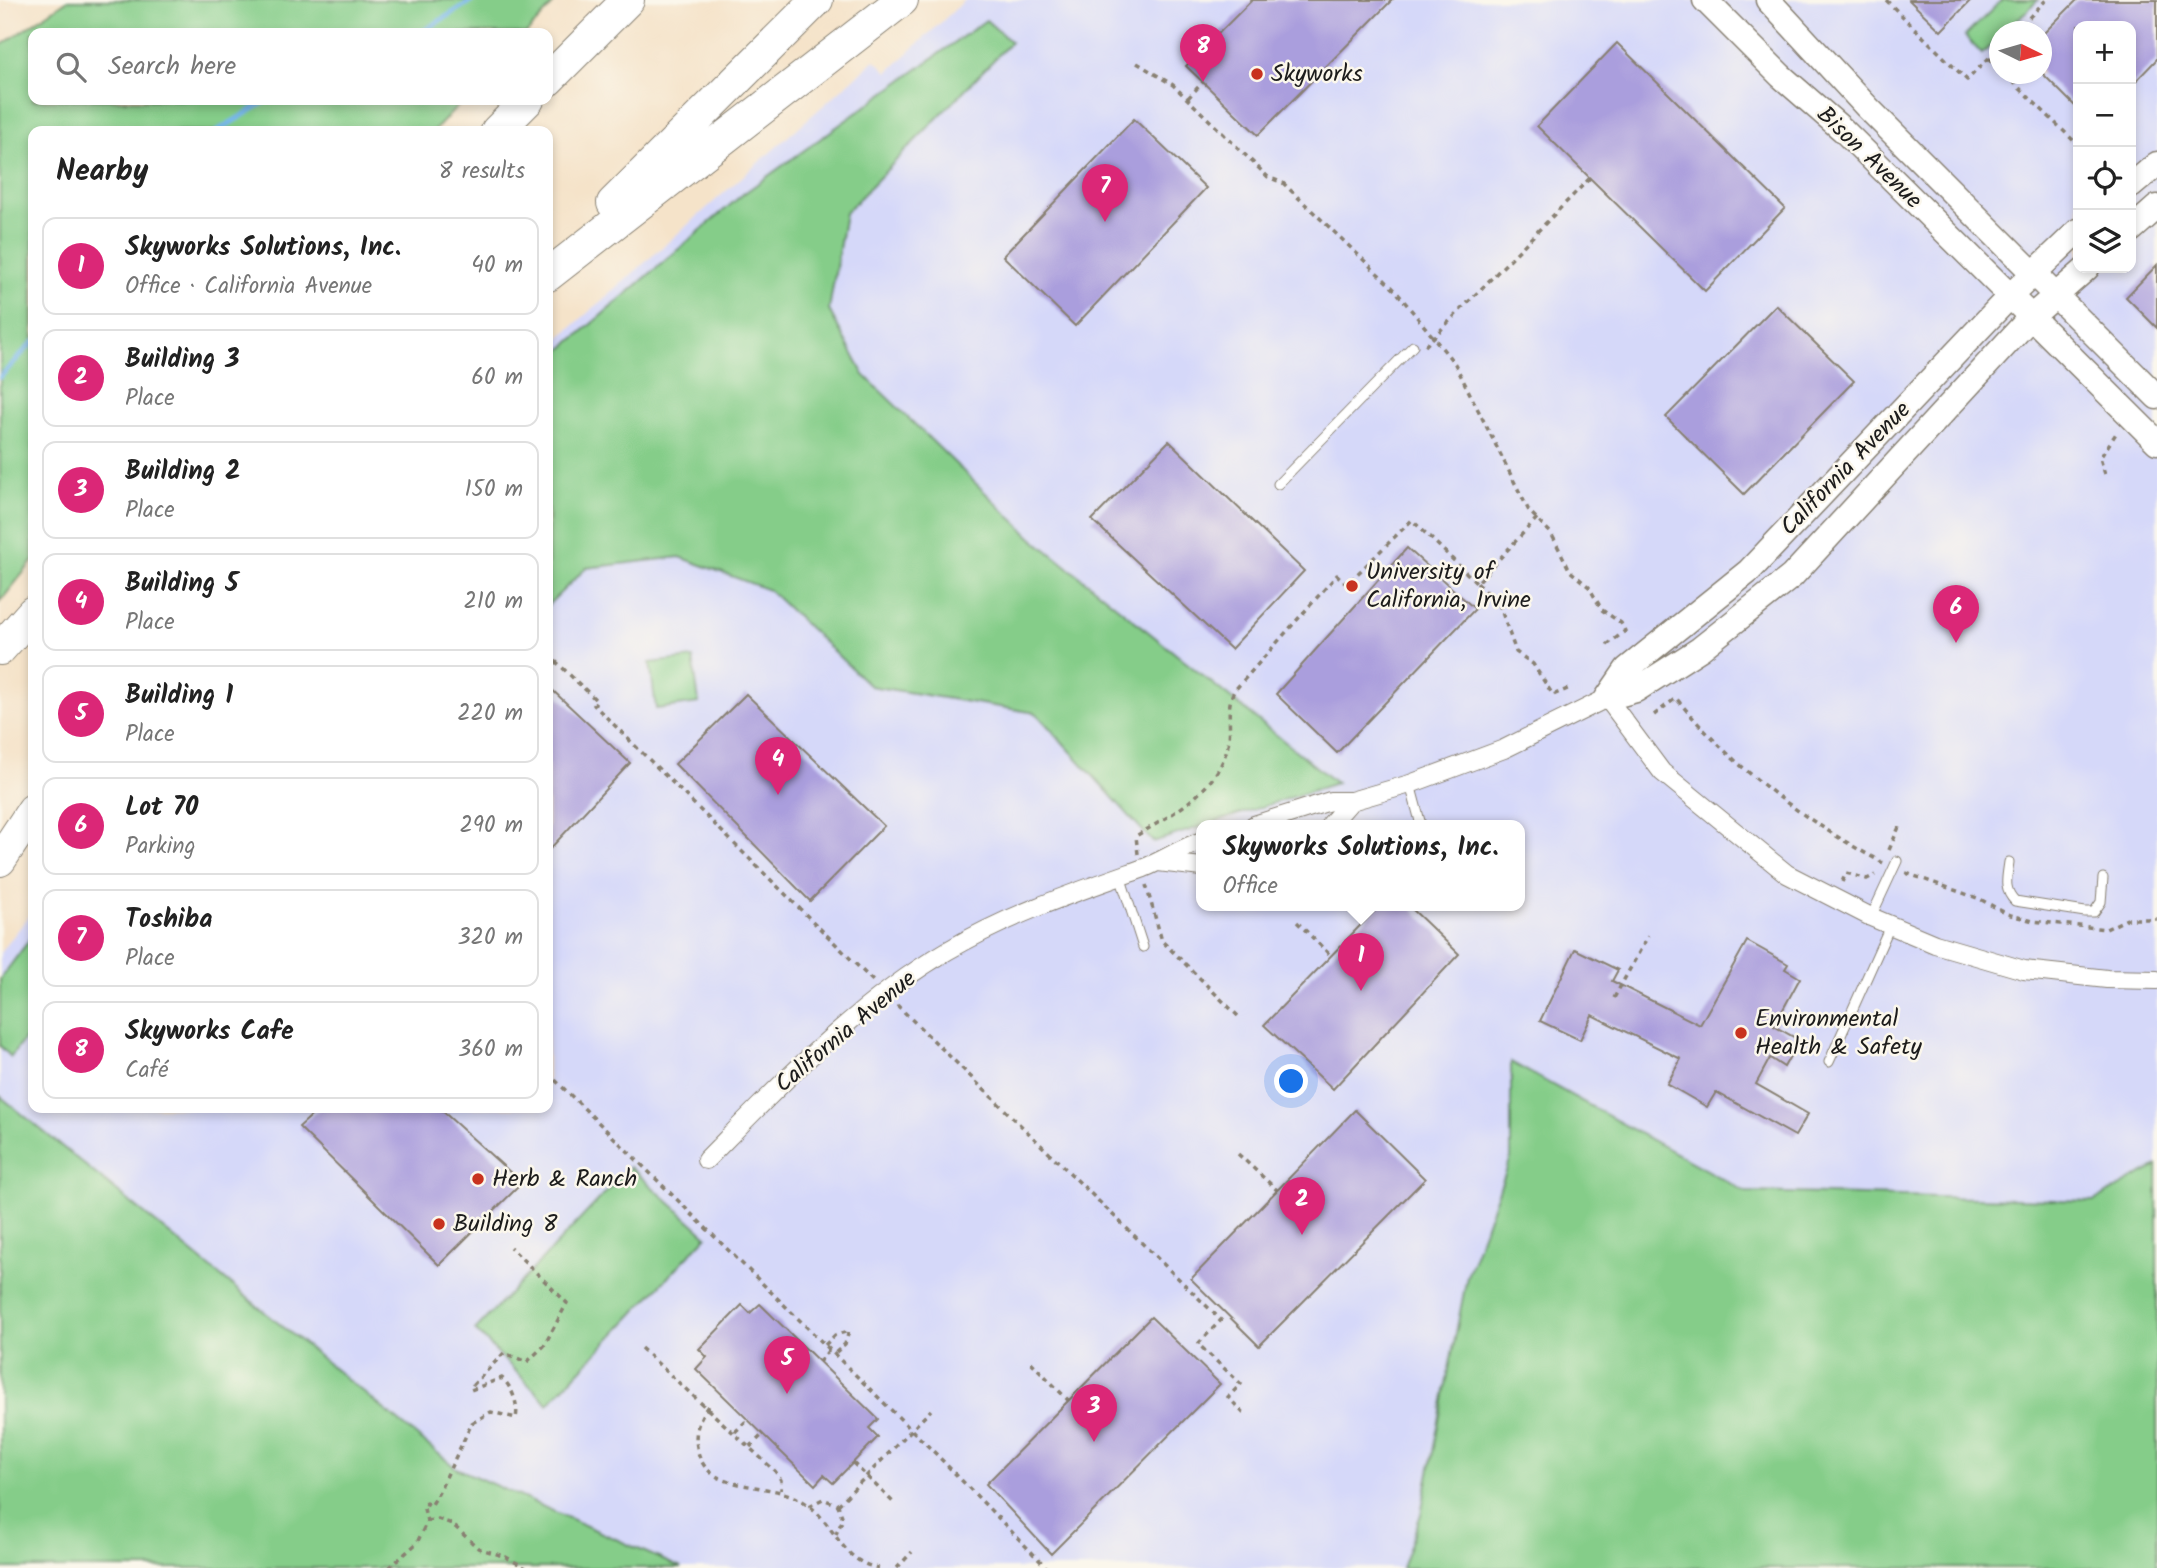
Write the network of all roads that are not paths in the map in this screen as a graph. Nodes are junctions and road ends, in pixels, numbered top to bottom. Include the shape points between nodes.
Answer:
1 (602, 0) edge
2 (628, 0) edge
3 (817, 0) edge
4 (902, 0) edge
5 (1705, 0) edge
6 (1768, 0) edge
7 (553, 59) edge
8 (553, 75) edge
9 (515, 105) edge
10 (523, 105) edge
11 (499, 126) edge
12 (500, 126) edge
13 (2157, 164) edge
14 (2136, 182) edge
15 (2157, 207) edge
16 (2136, 226) edge
17 (2073, 236) edge
18 (553, 263) edge
19 (553, 271) edge
20 (2034, 273) junction
21 (2081, 273) edge
22 (2010, 296) junction
23 (2055, 296) junction
24 (2030, 318) junction
25 (1415, 349) road end
26 (2157, 397) edge
27 (2157, 442) edge
28 (1278, 484) dead end
29 (28, 618) edge
30 (0, 649) edge
31 (1607, 698) junction
32 (1410, 785) junction
33 (1351, 801) junction
34 (28, 818) edge
35 (1270, 820) edge
36 (1334, 820) edge
37 (1420, 820) edge
38 (1196, 844) edge
39 (0, 860) edge
40 (2009, 862) dead end
41 (1896, 864) road end
42 (1149, 865) junction
43 (1196, 867) edge
44 (1119, 875) junction
45 (2103, 878) dead end
46 (1871, 917) junction
47 (1890, 926) junction
48 (1143, 947) dead end
49 (2157, 980) edge
50 (1829, 1062) dead end
51 (706, 1160) dead end

1 - 7 highway
2 - 8 highway
3 - 18 highway
4 - 19 highway
5 - 22 street, Bison Avenue
6 - 20 street, Bison Avenue via 1867,107
9 - 11 highway
10 - 12 highway
13 - 14 street
15 - 16 street
17 - 20 street, California Avenue
20 - 22 street, California Avenue
20 - 23 street, Bison Avenue
21 - 23 street, California Avenue
22 - 24 street, Bison Avenue
22 - 31 street, California Avenue via 1749,571 1628,669
23 - 24 street, California Avenue
23 - 26 street, Bison Avenue
24 - 27 street, Bison Avenue
24 - 31 street, California Avenue via 1792,576 1700,649 1636,690
25 - 28 lane
29 - 30 highway
31 - 32 street, California Avenue via 1504,749
31 - 46 street via 1662,772 1787,874
32 - 33 street, California Avenue
32 - 37 lane
33 - 35 street, California Avenue via 1330,801
33 - 36 street
34 - 39 highway
38 - 42 street, California Avenue
40 - 45 lane via 2007,893 2015,901 2073,911 2094,912 2101,902
41 - 46 lane
42 - 43 street, California Avenue
42 - 44 street, California Avenue
44 - 48 lane
44 - 51 street, California Avenue via 1007,919 947,951 885,993 804,1060
46 - 47 street
47 - 49 street via 2024,970
47 - 50 lane

